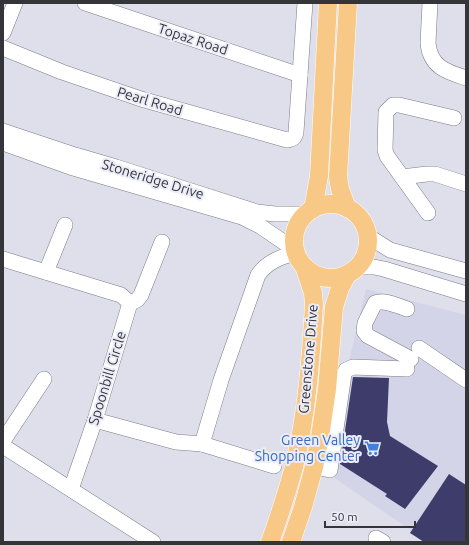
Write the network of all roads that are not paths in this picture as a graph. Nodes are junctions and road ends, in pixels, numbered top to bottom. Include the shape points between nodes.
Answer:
1 (15, 3) edge
2 (85, 3) edge
3 (305, 3) edge
4 (328, 3) edge
5 (348, 3) edge
6 (430, 3) edge
7 (3, 33) edge
8 (3, 48) edge
9 (300, 75) junction
10 (466, 78) edge
11 (454, 118) dead end
12 (3, 130) edge
13 (3, 143) edge
14 (402, 177) junction
15 (466, 184) edge
16 (347, 208) junction
17 (309, 211) junction
18 (428, 213) dead end
19 (65, 225) dead end
20 (368, 236) junction
21 (162, 242) dead end
22 (295, 252) junction
23 (3, 259) edge
24 (305, 269) junction
25 (353, 271) junction
26 (466, 271) edge
27 (46, 272) junction
28 (466, 294) edge
29 (130, 302) junction
30 (407, 309) dead end
31 (412, 359) junction
32 (44, 379) dead end
33 (466, 380) edge
34 (95, 420) junction
35 (3, 441) edge
36 (202, 444) junction
37 (3, 446) edge
38 (274, 466) dead end
39 (322, 469) junction
40 (71, 489) junction
41 (153, 542) edge
42 (270, 542) edge
43 (291, 542) edge

1 - 7 street
2 - 9 street, Topaz Road
3 - 9 street
4 - 17 main road via 319,176
5 - 16 main road via 338,177
6 - 10 street via 428,50 431,57 442,69
8 - 9 street, Pearl Road via 62,72 148,101 287,140 295,138
11 - 14 street via 399,105 393,105 386,112 385,150
12 - 17 street, Stoneridge Drive via 257,212 275,214
13 - 22 street, Stoneridge Drive via 70,167 242,217 260,226
14 - 15 street via 435,174
14 - 18 street
16 - 17 main road via 332,204
16 - 20 main road via 361,220
17 - 22 main road via 299,222 295,232
19 - 27 street
20 - 25 main road via 363,261
20 - 26 street via 390,250
21 - 29 street via 141,295 137,300
22 - 24 main road
22 - 36 street via 282,256 264,267 258,275 221,380
23 - 27 street
24 - 25 main road via 327,279 339,278
24 - 42 main road, Greenstone Drive via 314,304 308,382 294,466
25 - 28 street via 374,267 384,269
25 - 39 main road, Greenstone Drive via 340,288 334,307 320,437
27 - 29 street via 121,296
29 - 34 street, Spoonbill Circle
30 - 31 street via 380,301 375,303 364,331 368,336
31 - 33 street
31 - 39 street via 346,370
32 - 35 street
34 - 36 street via 176,442
34 - 40 street, Spoonbill Circle
36 - 38 street
37 - 40 street
39 - 43 main road, Greenstone Drive via 303,507
40 - 41 street

